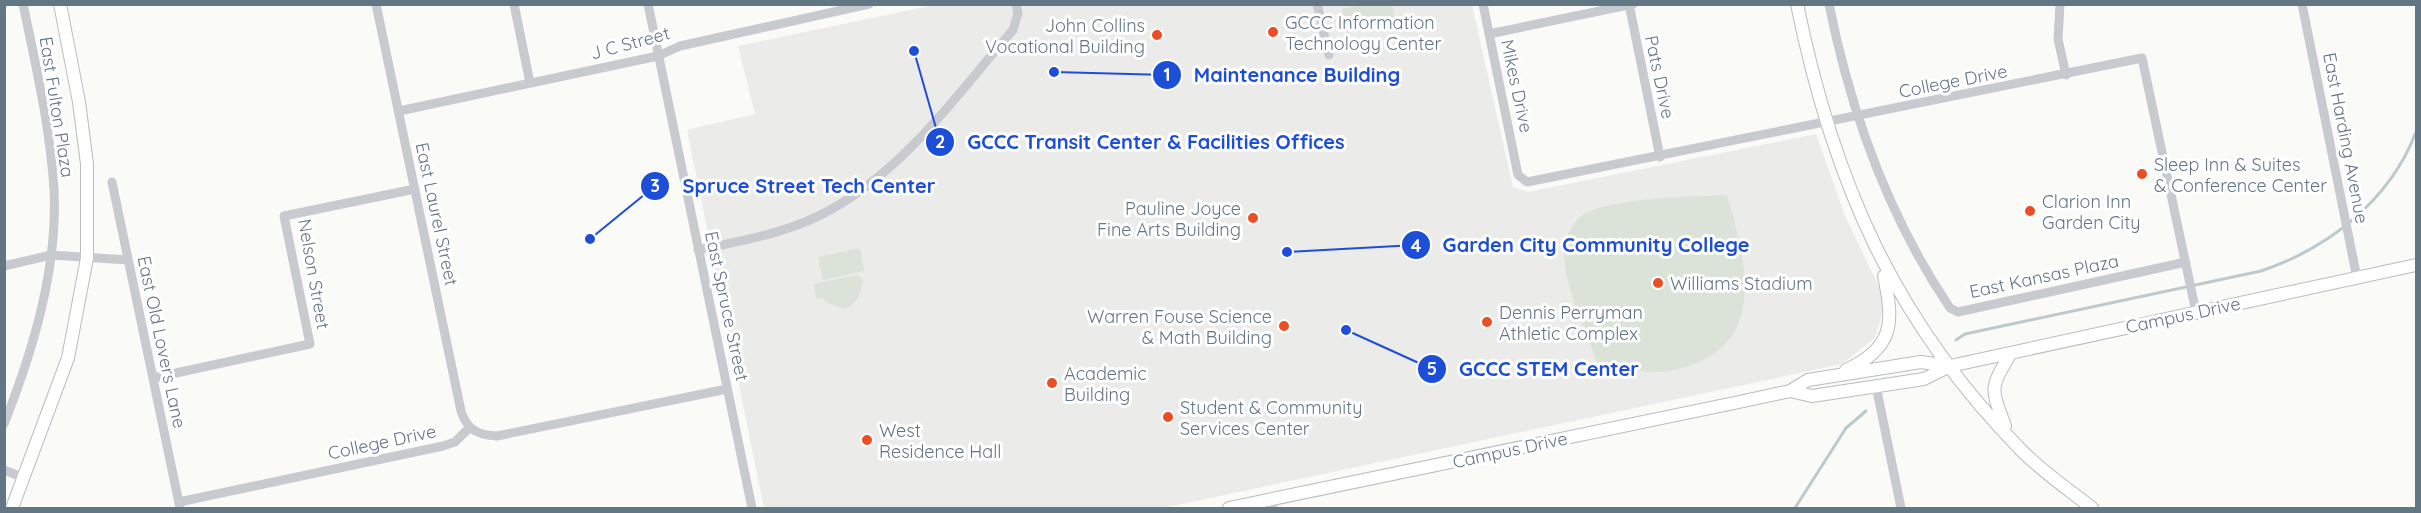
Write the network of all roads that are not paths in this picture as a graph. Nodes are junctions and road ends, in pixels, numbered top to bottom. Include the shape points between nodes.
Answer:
1 (23, 4) edge
2 (60, 4) edge
3 (376, 4) edge
4 (514, 4) edge
5 (648, 4) edge
6 (869, 4) edge
7 (1016, 4) edge
8 (1317, 4) edge
9 (1483, 4) edge
10 (1797, 4) edge
11 (1829, 4) edge
12 (2060, 4) edge
13 (2302, 4) edge
14 (1630, 5) edge
15 (1489, 34) junction
16 (1329, 55) dead end
17 (658, 56) junction
18 (2066, 75) junction
19 (530, 83) junction
20 (399, 111) junction
21 (1857, 117) junction
22 (1825, 123) junction
23 (1660, 157) junction
24 (1518, 175) joint
25 (112, 182) dead end
26 (415, 189) junction
27 (698, 250) junction
28 (51, 255) junction
29 (87, 258) junction
30 (128, 260) junction
31 (1881, 260) junction
32 (2186, 262) junction
33 (2416, 265) edge
34 (4, 266) edge
35 (2357, 278) junction
36 (2195, 306) junction
37 (2011, 353) junction
38 (1950, 366) junction
39 (1832, 376) junction
40 (153, 378) junction
41 (1876, 386) junction
42 (727, 389) junction
43 (1790, 391) junction
44 (4, 424) edge
45 (469, 428) junction
46 (2008, 435) junction
47 (4, 470) edge
48 (24, 478) junction
49 (1273, 504) edge
50 (180, 505) edge
51 (12, 508) edge
52 (752, 508) edge
53 (1229, 508) edge
54 (1901, 508) edge
55 (2092, 508) edge

1 - 28 street, East Fulton Plaza via 44,105 54,190
2 - 29 main road via 80,102 87,164
3 - 20 street, East Laurel Street
4 - 19 street
5 - 17 street, East Spruce Street
6 - 17 street, J C Street via 680,46
7 - 27 street via 1018,13 1013,30 935,121 888,168 842,203 788,228
8 - 16 street
9 - 15 street, Mikes Drive
10 - 22 main road
11 - 21 street, East Kansas Plaza
12 - 18 street via 2058,39
13 - 35 street, East Harding Avenue
14 - 15 street
14 - 23 street, Pats Drive
15 - 24 street, Mikes Drive
17 - 19 street, J C Street
17 - 27 street, East Spruce Street
18 - 21 street, College Drive
18 - 32 street, College Drive via 2142,58
19 - 20 street, J C Street
20 - 26 street, East Laurel Street
21 - 22 street, College Drive
21 - 32 street, East Kansas Plaza via 1899,222 1950,308 1958,312
22 - 23 street, College Drive
22 - 31 main road via 1852,197
23 - 24 street, College Drive via 1538,182 1527,182
25 - 30 street, East Old Lovers Lane
26 - 40 street, Nelson Street via 284,216 310,344
26 - 45 street, East Laurel Street via 461,411
27 - 42 street, East Spruce Street
28 - 29 street
28 - 34 street
28 - 44 street, East Fulton Plaza via 37,328
29 - 30 street
29 - 48 main road via 68,358
30 - 40 street, East Old Lovers Lane
31 - 38 main road
31 - 39 main road via 1892,313 1883,340 1872,355
32 - 36 street, College Drive
33 - 35 main road, Campus Drive
35 - 36 main road, Campus Drive
36 - 37 main road, Campus Drive
37 - 38 main road, Campus Drive
37 - 46 main road via 1993,384
38 - 39 main road, Campus Drive via 1921,362
38 - 41 main road, Campus Drive via 1924,379
38 - 46 main road
39 - 43 main road, Campus Drive via 1808,380
40 - 50 street, East Old Lovers Lane
41 - 43 main road, Campus Drive via 1812,396
41 - 54 street
42 - 45 street via 497,436 482,436
42 - 52 street, East Spruce Street
43 - 49 main road, Campus Drive
45 - 50 street, College Drive via 455,442 443,446
46 - 55 main road
47 - 48 street
48 - 51 main road
49 - 53 main road, Campus Drive

